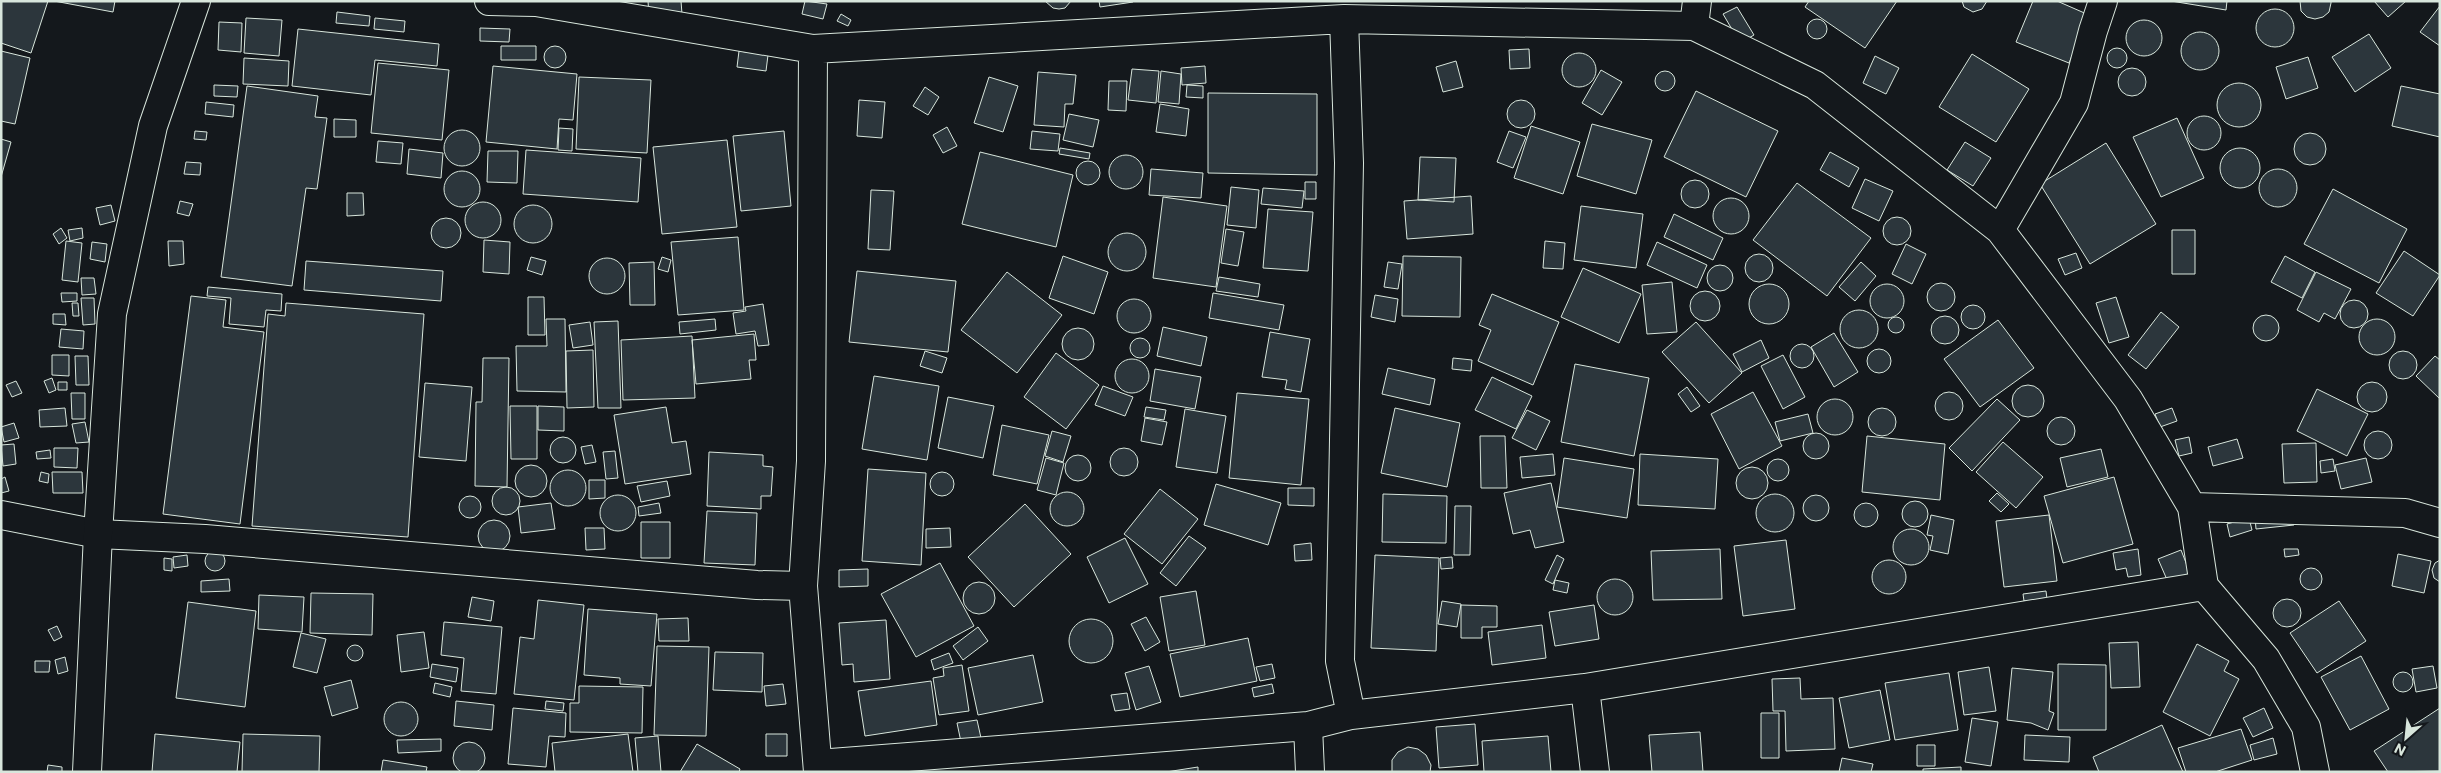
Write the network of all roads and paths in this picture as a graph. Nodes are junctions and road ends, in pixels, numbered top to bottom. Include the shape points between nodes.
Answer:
1 (196, 1) edge
2 (488, 1) edge
3 (2103, 1) edge
4 (1696, 14) edge
5 (1344, 19) junction
6 (813, 49) junction
7 (2000, 230) junction
8 (2192, 507) junction
9 (1, 516) edge
10 (2440, 523) edge
11 (98, 534) junction
12 (803, 586) junction
13 (2204, 586) junction
14 (1585, 688) junction
15 (1351, 715) junction
16 (1308, 726) junction
17 (818, 768) edge
18 (87, 772) edge
19 (1310, 772) edge
20 (1595, 772) edge
21 (2315, 772) edge

1 - 11 main road via 153,126 112,314
2 - 6 main road via 536,2
3 - 7 main road via 2074,103
4 - 5 main road
4 - 7 main road via 1815,85
5 - 6 main road
5 - 15 main road via 1349,163 1340,651
6 - 12 main road via 811,461
7 - 8 main road via 2128,399
8 - 10 main road via 2405,513
8 - 13 main road
9 - 11 main road
11 - 12 main road via 215,540 757,585
11 - 18 main road
12 - 17 main road
13 - 14 main road
13 - 21 main road via 2266,659 2306,727
14 - 15 main road
14 - 20 main road
15 - 16 main road
16 - 17 main road
16 - 19 main road

